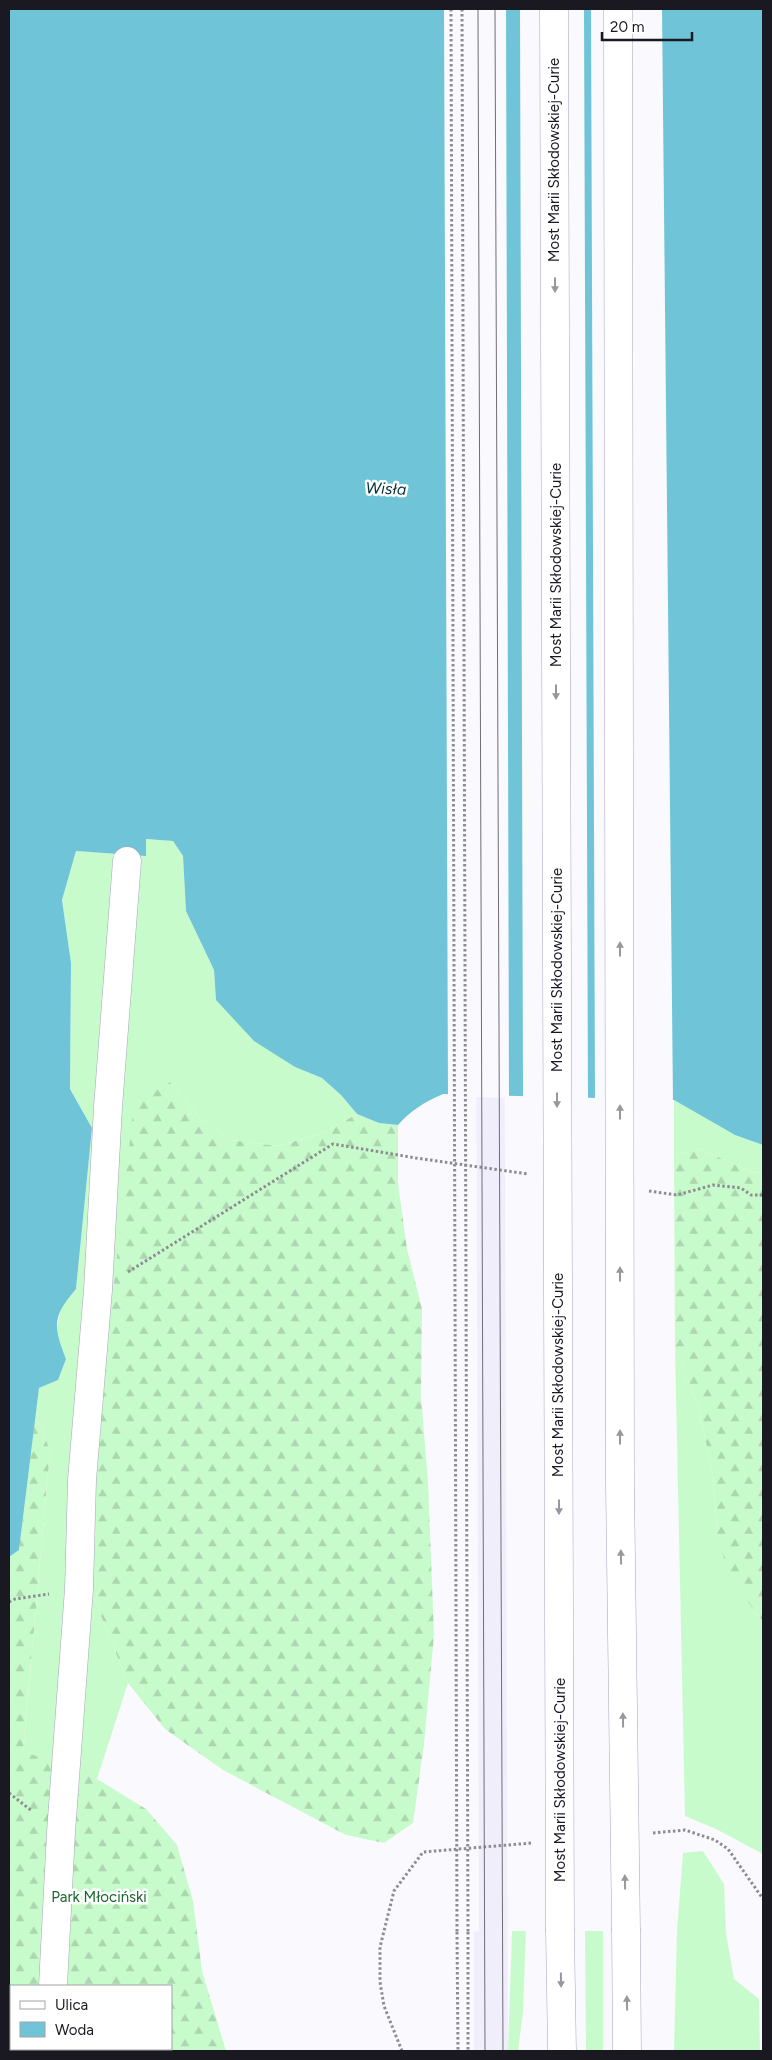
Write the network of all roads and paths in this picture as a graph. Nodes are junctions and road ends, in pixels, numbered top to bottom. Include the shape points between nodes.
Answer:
1 (451, 9) edge
2 (462, 9) edge
3 (554, 9) edge
4 (618, 9) edge
5 (127, 861) dead end
6 (532, 1175) dead end
7 (648, 1191) dead end
8 (763, 1195) edge
9 (98, 1290) junction
10 (79, 1589) junction
11 (9, 1602) edge
12 (423, 1852) dead end
13 (53, 1985) edge
14 (402, 2051) edge
15 (458, 2051) edge
16 (468, 2051) edge
17 (562, 2051) edge
18 (627, 2051) edge

1 - 15 path, bridge
2 - 16 path, bridge
3 -> 17 main road, Most Marii Skłodowskiej-Curie, bridge
18 -> 4 main road, bridge via 620,1485
5 - 9 main road
6 - 9 path via 333,1144
7 - 8 path via 677,1195 713,1185 741,1188 751,1195
9 - 10 main road via 82,1480
10 - 11 path
10 - 13 main road
12 - 14 path via 394,1891 380,1947 384,2006

